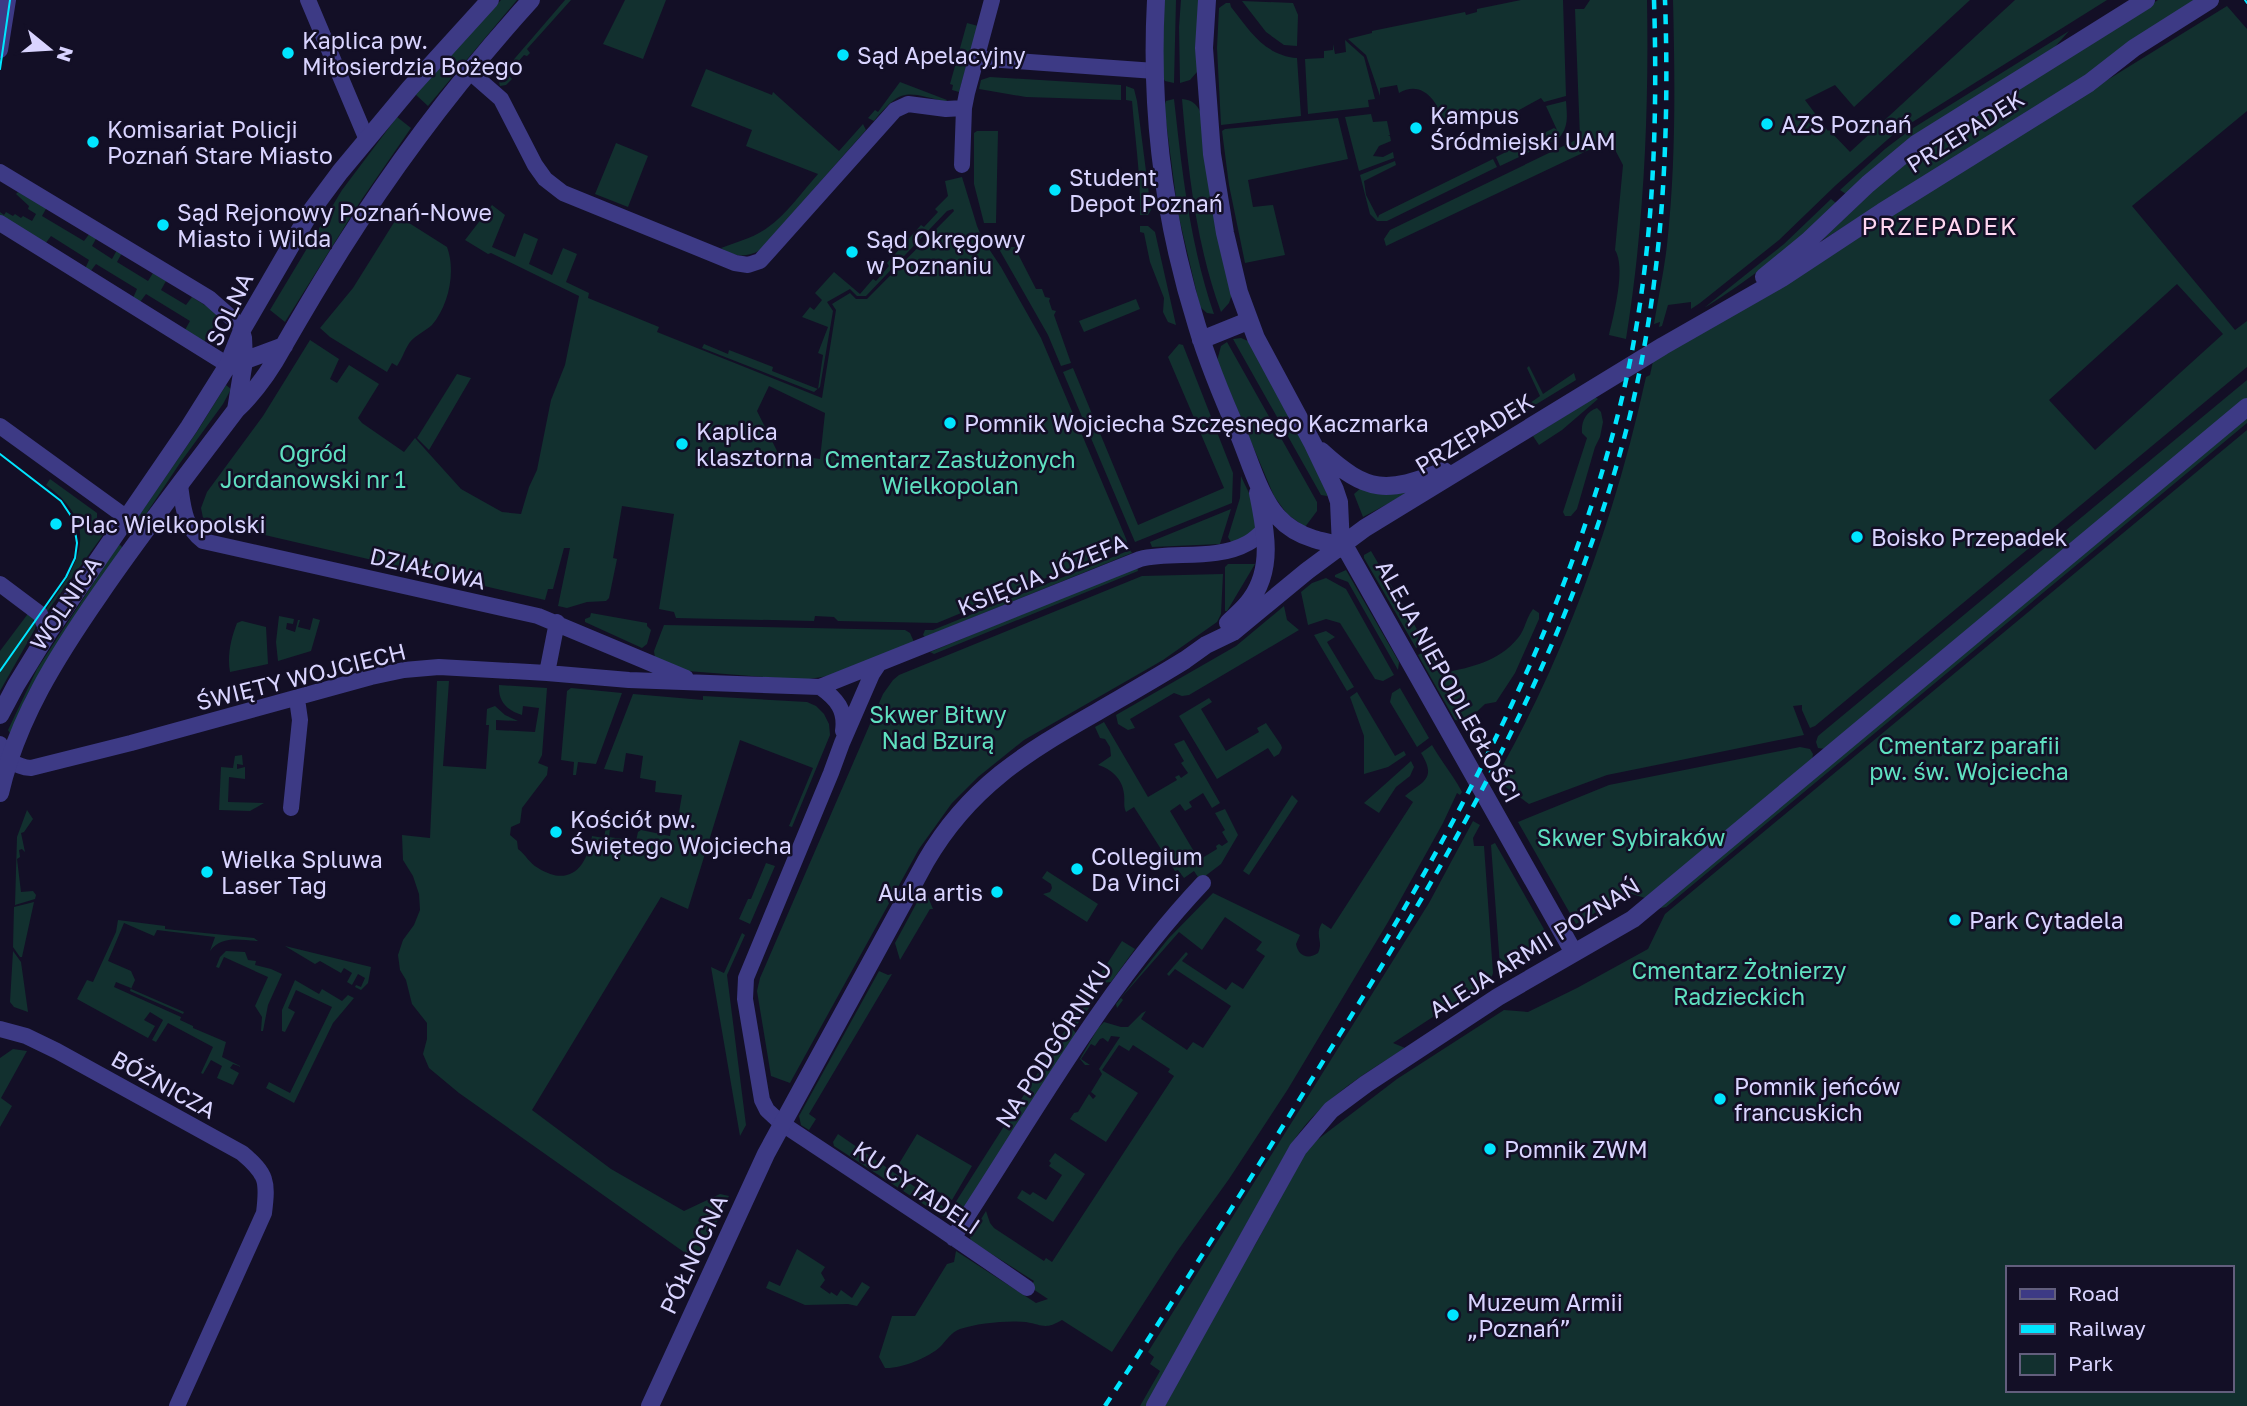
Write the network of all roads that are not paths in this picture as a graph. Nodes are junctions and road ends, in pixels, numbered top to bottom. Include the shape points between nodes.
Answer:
1 (8, 0) edge
2 (307, 0) edge
3 (490, 0) edge
4 (531, 0) edge
5 (992, 0) edge
6 (1156, 0) edge
7 (1207, 0) edge
8 (2146, 0) edge
9 (2210, 0) edge
10 (0, 50) edge
11 (975, 58) junction
12 (469, 71) junction
13 (1155, 71) junction
14 (964, 108) junction
15 (367, 140) junction
16 (962, 166) dead end
17 (2, 173) edge
18 (0, 223) edge
19 (1742, 299) junction
20 (1248, 321) junction
21 (243, 328) junction
22 (1201, 340) junction
23 (284, 346) junction
24 (236, 363) junction
25 (2247, 407) edge
26 (236, 410) junction
27 (0, 426) edge
28 (1313, 444) junction
29 (1485, 455) junction
30 (1253, 470) junction
31 (180, 485) junction
32 (127, 518) junction
33 (1265, 529) junction
34 (1341, 546) junction
35 (0, 584) edge
36 (557, 622) junction
37 (48, 633) junction
38 (1206, 645) junction
39 (878, 665) junction
40 (547, 673) junction
41 (695, 682) junction
42 (820, 687) junction
43 (297, 699) junction
44 (0, 715) edge
45 (842, 743) junction
46 (0, 744) edge
47 (10, 760) junction
48 (0, 793) edge
49 (291, 807) dead end
50 (1203, 883) dead end
51 (1574, 953) junction
52 (0, 1029) edge
53 (781, 1123) junction
54 (953, 1238) junction
55 (1027, 1288) dead end
56 (177, 1406) edge
57 (650, 1406) edge
58 (1155, 1406) edge

1 - 10 street
2 - 15 street
3 - 15 street, SOLNA
4 - 12 street
5 - 11 street
6 - 13 street
7 - 20 street via 1205,48 1212,154 1230,256
8 - 19 street, PRZEPADEK via 1916,144
9 - 19 street, PRZEPADEK via 2089,83
11 - 13 street
11 - 14 street
12 - 14 street via 501,99 540,172 563,193 748,265 760,261 895,110 915,104
12 - 23 street via 375,196
13 - 22 street via 1166,192
14 - 16 street
15 - 21 street, SOLNA via 311,211
17 - 21 street via 209,298
18 - 24 street
19 - 29 street, PRZEPADEK
20 - 22 street
20 - 28 street
21 - 24 street
22 - 30 street
23 - 24 street
23 - 26 street via 254,393
24 - 26 street
24 - 32 street, SOLNA
25 - 51 street, ALEJA ARMII POZNAŃ via 1640,913
26 - 31 street
27 - 32 street
28 - 29 street via 1348,475 1379,487 1404,485
28 - 34 street via 1339,502
29 - 34 street, PRZEPADEK
30 - 33 street
30 - 34 street via 1278,517 1305,536
31 - 36 street, DZIAŁOWA via 187,521 203,541
31 - 47 street, WOLNICA via 142,532 55,661
32 - 37 street, WOLNICA
33 - 38 street via 1266,558 1259,586
33 - 39 street, KSIĘCIA JÓZEFA via 1235,549 1140,559
34 - 38 street, PRZEPADEK via 1233,632
34 - 51 street, ALEJA NIEPODLEGŁOŚCI via 1354,561
35 - 37 street via 40,614
36 - 40 street
36 - 41 street, DZIAŁOWA
37 - 44 street, WOLNICA
38 - 53 street, PÓŁNOCNA via 1033,749 991,782 954,820 926,861
39 - 42 street, KSIĘCIA JÓZEFA
39 - 45 street
40 - 41 street, ŚWIĘTY WOJCIECH
40 - 43 street, ŚWIĘTY WOJCIECH via 439,667 404,670
41 - 42 street, ŚWIĘTY WOJCIECH
42 - 45 street via 842,710
43 - 47 street, ŚWIĘTY WOJCIECH via 31,768
43 - 49 street via 300,720
45 - 53 street via 744,988 762,1100
46 - 47 street
47 - 48 street, WOLNICA
50 - 54 street, NA PODGÓRNIKU via 1138,957 1101,1009
51 - 58 street, ALEJA ARMII POZNAŃ via 1344,1098 1319,1122 1298,1149
52 - 56 street, BÓŻNICZA via 57,1051 242,1153 259,1168 267,1187 264,1213
53 - 54 street, KU CYTADELI
53 - 57 street, PÓŁNOCNA
54 - 55 street, KU CYTADELI

